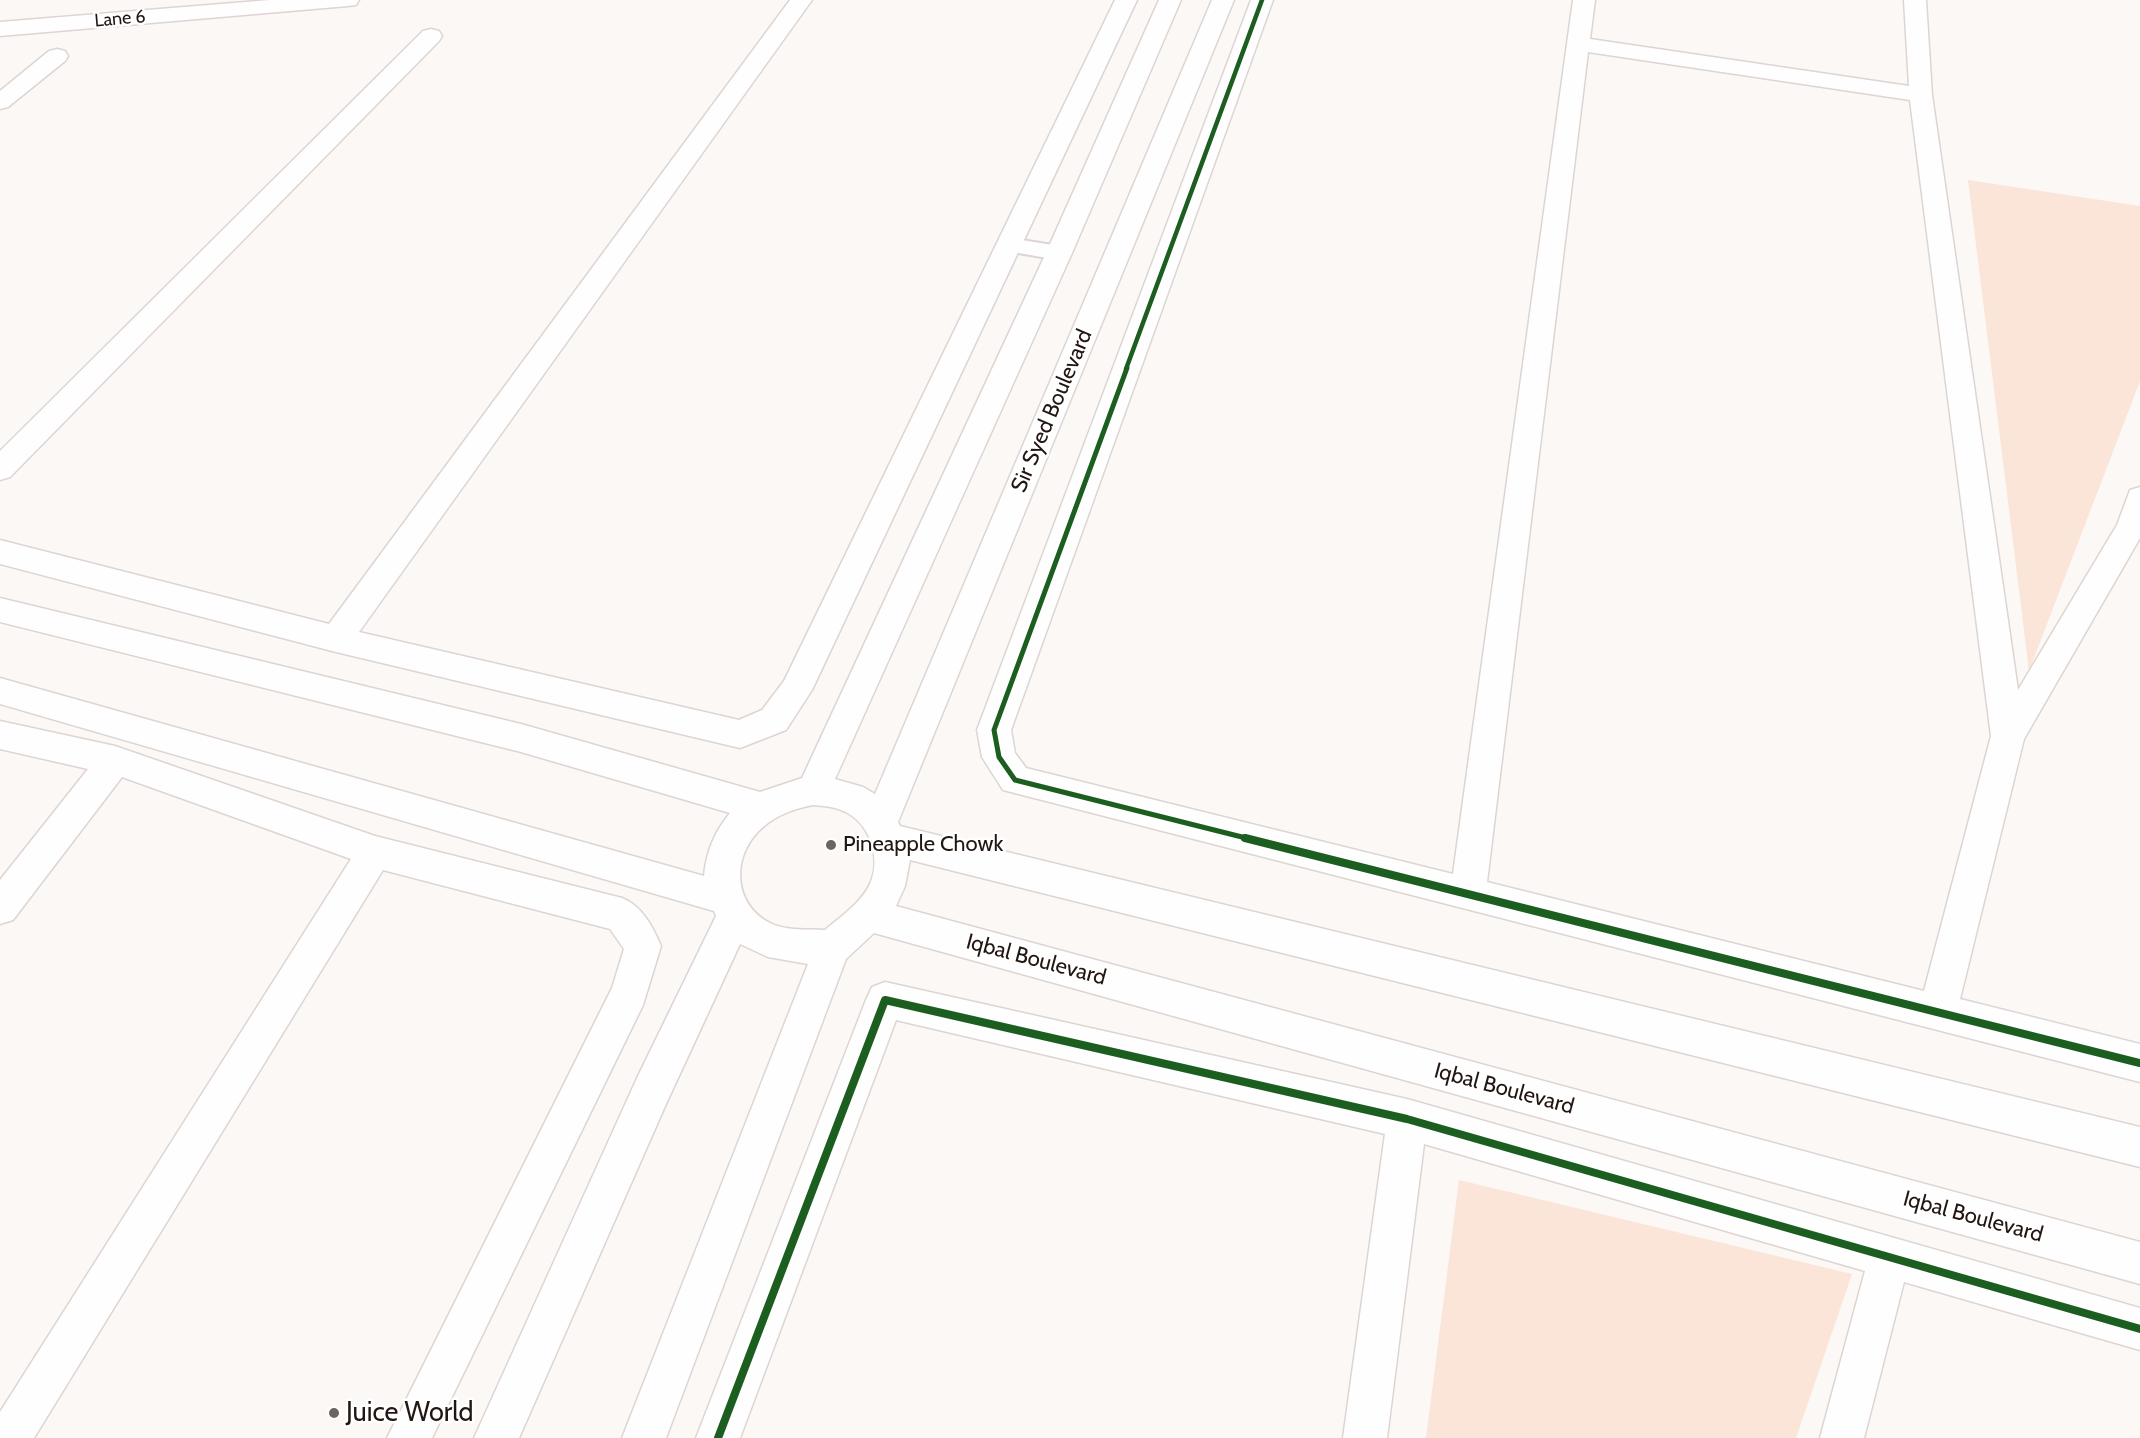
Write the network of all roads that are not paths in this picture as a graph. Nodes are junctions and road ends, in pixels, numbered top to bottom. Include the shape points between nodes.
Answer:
1 (119, 0) edge
2 (348, 0) edge
3 (801, 0) edge
4 (1126, 0) edge
5 (1170, 0) edge
6 (1223, 0) edge
7 (1262, 0) edge
8 (1584, 0) edge
9 (1915, 0) edge
10 (91, 22) junction
11 (0, 29) edge
12 (430, 36) dead end
13 (1578, 44) junction
14 (57, 56) dead end
15 (1921, 95) junction
16 (0, 102) edge
17 (1009, 245) junction
18 (1059, 253) junction
19 (0, 469) edge
20 (2140, 498) edge
21 (0, 552) edge
22 (0, 610) edge
23 (336, 639) junction
24 (0, 691) edge
25 (0, 735) edge
26 (2008, 736) junction
27 (115, 760) junction
28 (813, 790) junction
29 (761, 807) junction
30 (885, 830) junction
31 (375, 852) junction
32 (1468, 894) junction
33 (729, 907) junction
34 (0, 908) edge
35 (869, 915) junction
36 (832, 948) junction
37 (1938, 1011) junction
38 (2140, 1063) edge
39 (1407, 1119) junction
40 (2140, 1147) edge
41 (1889, 1259) junction
42 (2140, 1263) edge
43 (2140, 1329) edge
44 (9, 1438) edge
45 (409, 1438) edge
46 (496, 1438) edge
47 (644, 1438) edge
48 (718, 1438) edge
49 (1365, 1438) edge
50 (1842, 1438) edge

1 - 10 street
2 - 10 street, Lane 6
3 - 23 street
4 - 17 street
5 - 18 street
6 - 30 street, Sir Syed Boulevard
7 - 32 street via 994,730 999,757 1015,780
8 - 13 street
9 - 15 street
10 - 11 street, Lane 6
12 - 19 street
13 - 15 street
13 - 32 street
14 - 16 street
15 - 26 street
17 - 18 lane
17 - 23 street via 795,690 774,720 740,734
18 - 28 street
20 - 26 street via 2132,526
21 - 23 street
22 - 29 street via 520,738
24 - 33 street
25 - 27 street
26 - 37 street
27 - 31 street
27 - 34 street
28 - 29 street via 781,797
28 - 30 street via 862,804
29 - 33 street via 740,825 726,848 720,873
30 - 35 street via 893,857 891,877
30 - 40 street
31 - 44 street
31 - 45 street via 622,915 643,946 630,992
32 - 37 street
33 - 36 street via 759,937
33 - 46 street via 652,1090
35 - 36 street
35 - 42 street, Iqbal Boulevard
36 - 47 street
37 - 38 street
39 - 41 street
39 - 48 street via 885,1000
39 - 49 street
41 - 43 street
41 - 50 street

